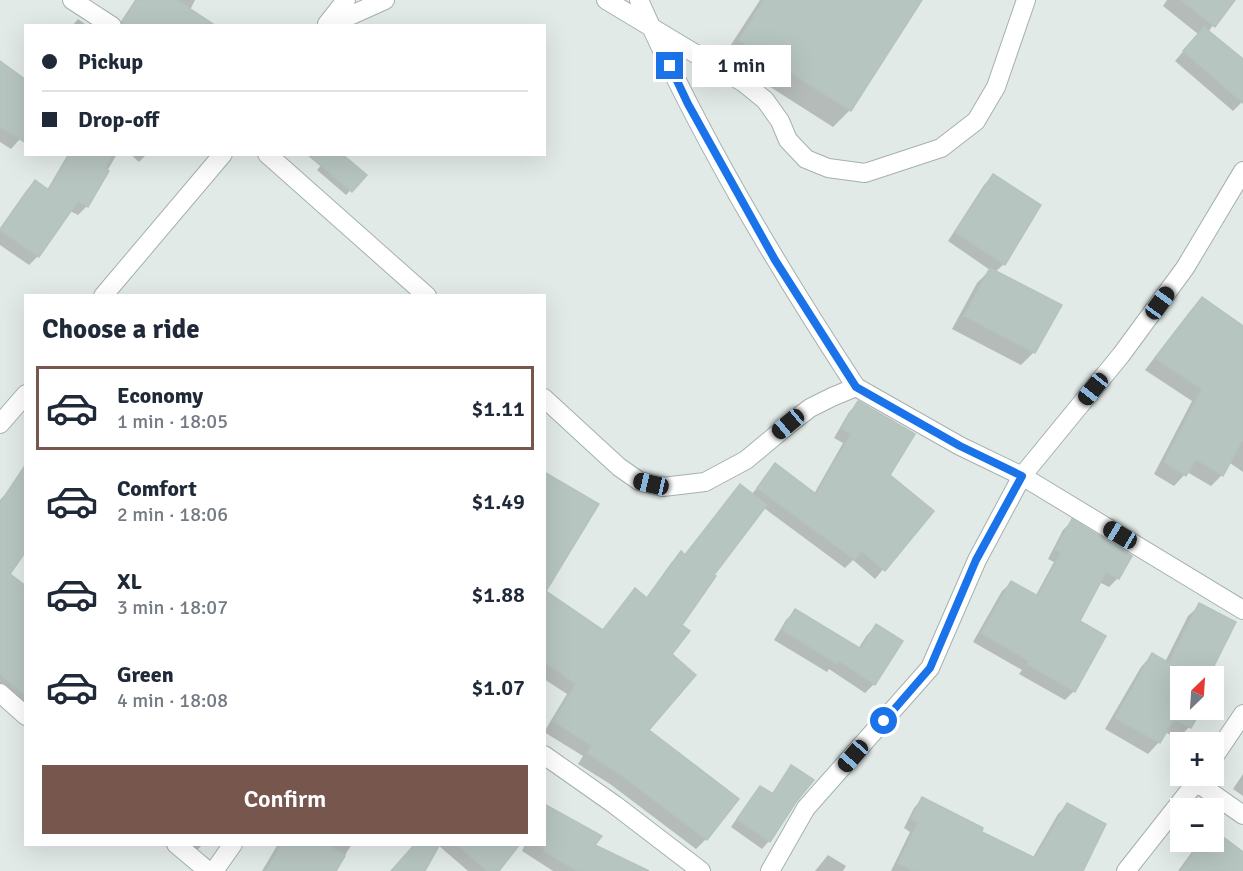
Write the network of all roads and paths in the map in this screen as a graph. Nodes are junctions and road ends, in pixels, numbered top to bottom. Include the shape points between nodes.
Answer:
1 (72, 0) edge
2 (346, 0) edge
3 (385, 0) edge
4 (606, 0) edge
5 (639, 0) edge
6 (1026, 0) edge
7 (109, 24) edge
8 (328, 24) edge
9 (331, 24) edge
10 (651, 28) junction
11 (221, 156) edge
12 (269, 156) edge
13 (1243, 171) edge
14 (106, 294) edge
15 (425, 294) edge
16 (856, 387) junction
17 (24, 396) edge
18 (546, 402) edge
19 (0, 424) edge
20 (1022, 476) junction
21 (1243, 610) edge
22 (0, 693) edge
23 (24, 714) edge
24 (1243, 714) edge
25 (1224, 742) edge
26 (546, 756) edge
27 (1193, 786) edge
28 (1207, 786) edge
29 (1243, 815) edge
30 (178, 846) edge
31 (232, 846) edge
32 (208, 871) edge
33 (214, 871) edge
34 (701, 871) edge
35 (770, 871) edge
36 (1126, 871) edge

1 - 7 street
2 - 8 street
3 - 9 street
4 - 10 street
5 - 10 street
6 - 10 street via 996,87 976,121 941,148 865,173 828,168 806,159 788,140 765,100 718,66
10 - 16 street via 688,104 775,260
11 - 14 street
12 - 15 street
13 - 20 street via 1185,268 1121,355
16 - 18 street via 810,408 746,459 705,482 663,487 639,481 619,467
16 - 20 street
17 - 19 street
20 - 21 street
20 - 35 street via 976,560 930,668 806,808
22 - 23 street
24 - 25 street
26 - 34 street
27 - 36 street
28 - 29 street
30 - 32 street
31 - 33 street

